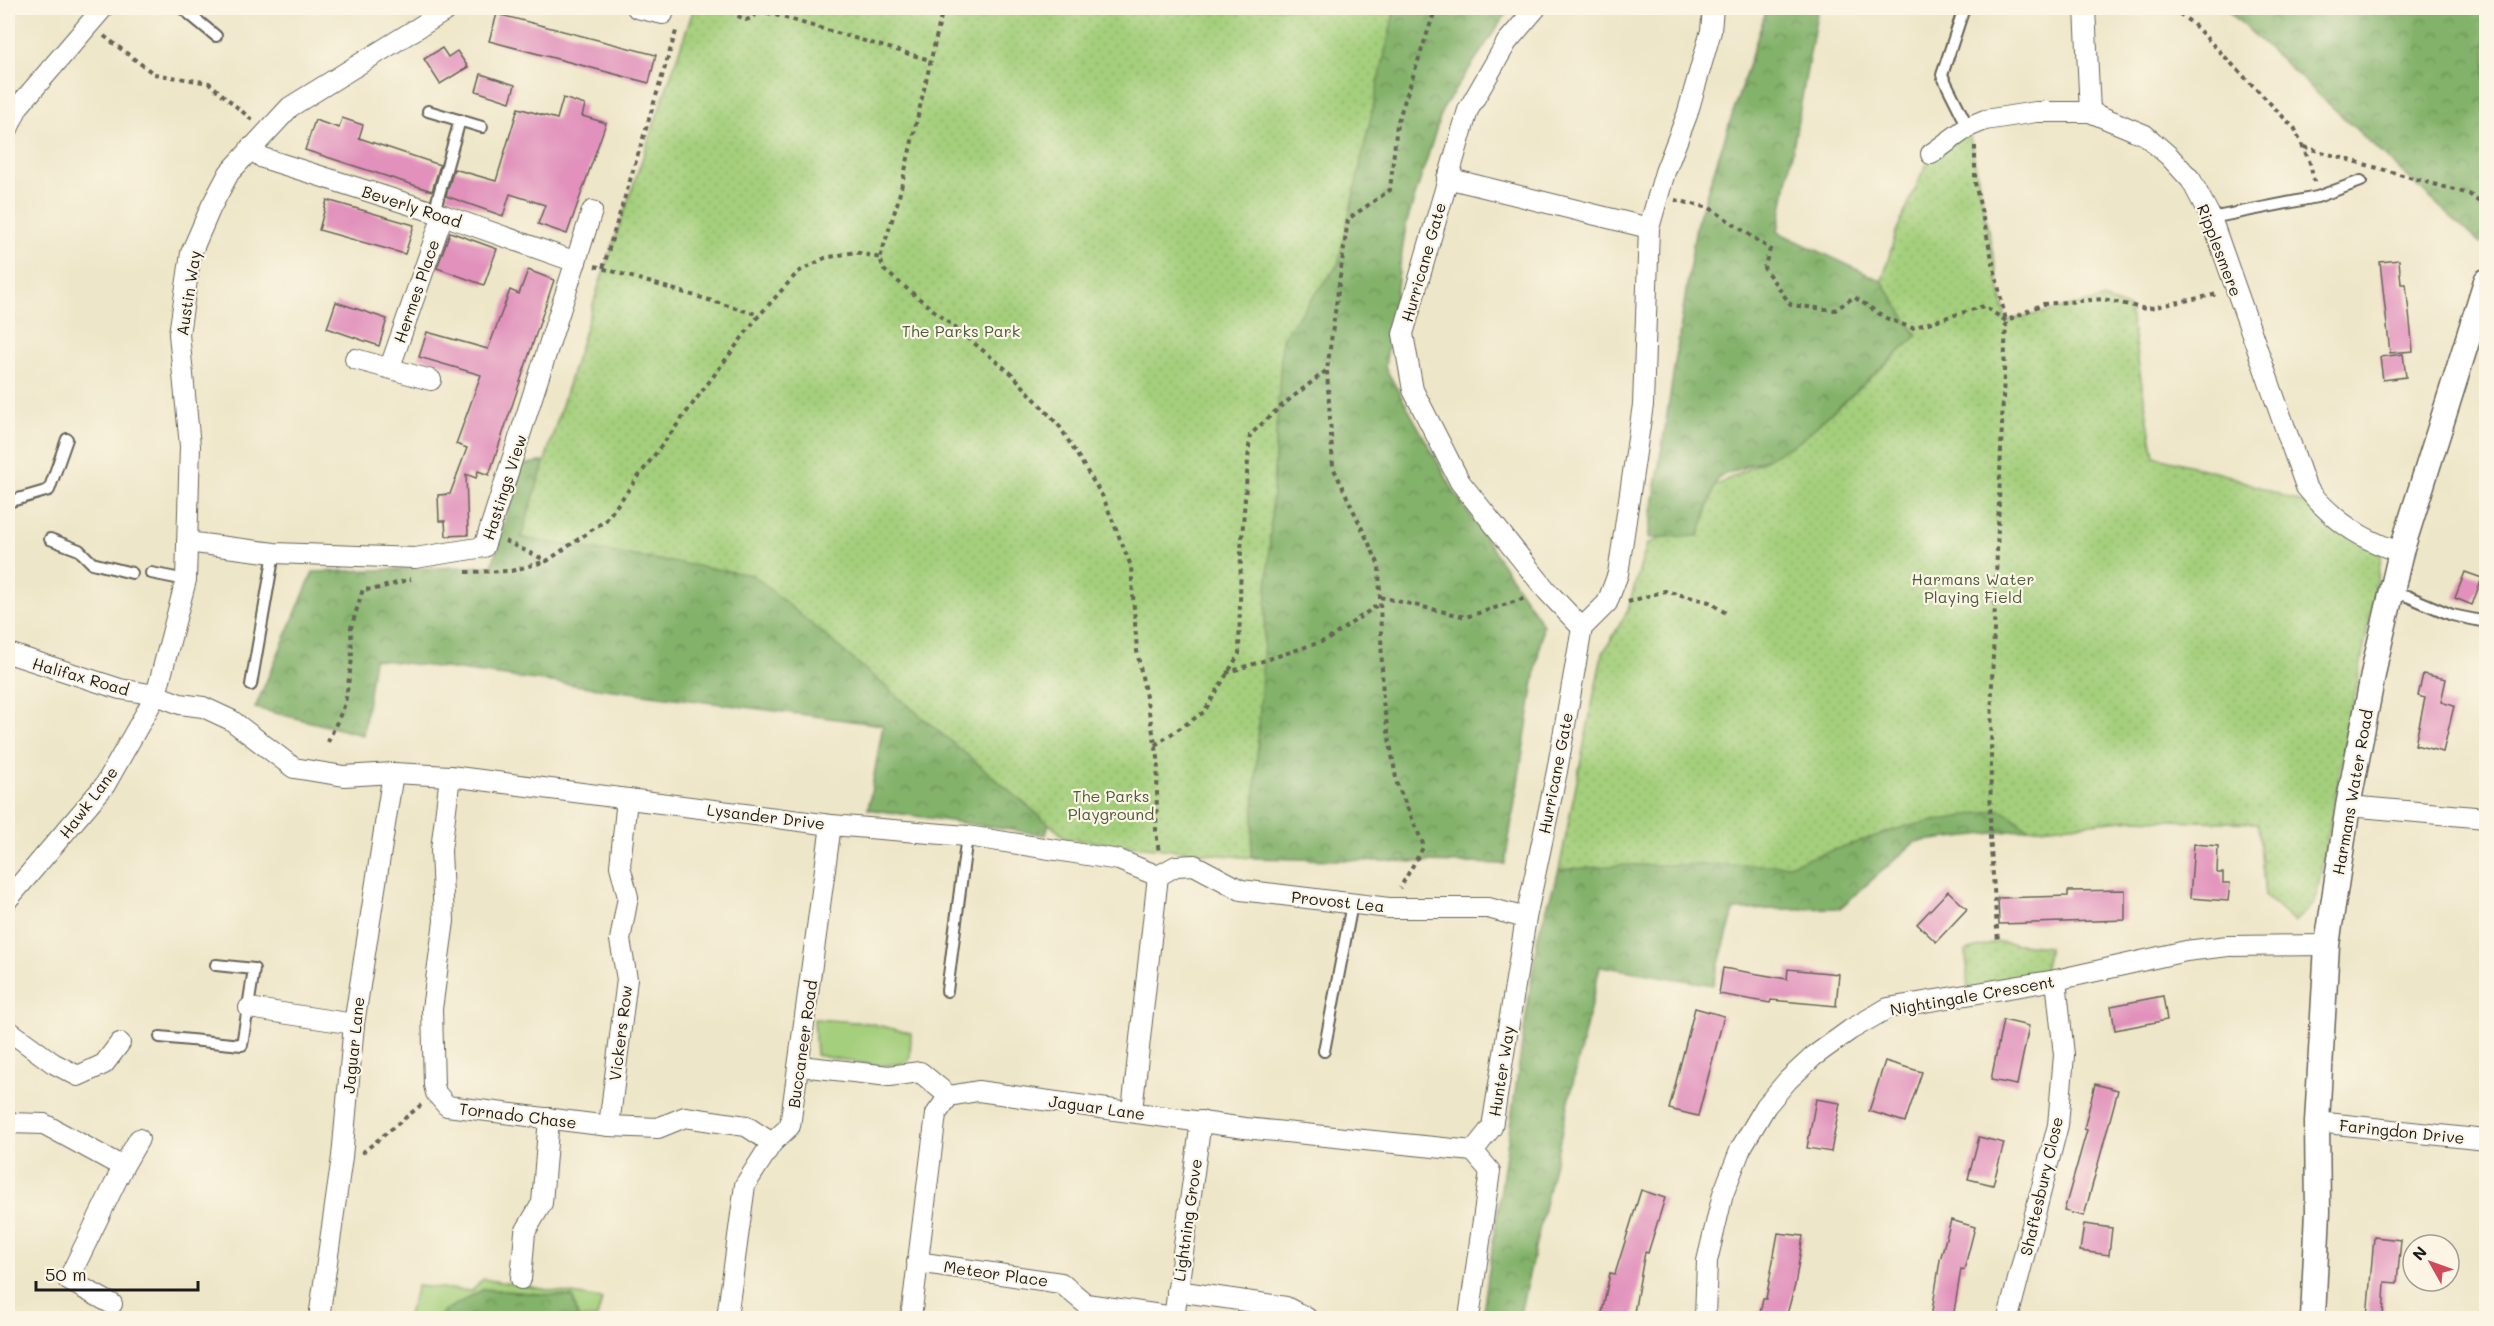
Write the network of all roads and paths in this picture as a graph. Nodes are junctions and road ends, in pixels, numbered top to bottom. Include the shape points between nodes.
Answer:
1 (182, 8) edge
2 (450, 8) edge
3 (638, 8) edge
4 (734, 8) edge
5 (943, 8) edge
6 (1438, 8) edge
7 (1536, 8) edge
8 (1713, 8) edge
9 (1964, 8) edge
10 (2085, 8) edge
11 (2172, 8) edge
12 (758, 9) edge
13 (95, 17) edge
14 (671, 17) joint
15 (216, 36) dead end
16 (930, 60) junction
17 (13, 104) edge
18 (428, 111) dead end
19 (2090, 112) junction
20 (460, 120) junction
21 (257, 125) dead end
22 (1972, 125) junction
23 (482, 127) dead end
24 (8, 129) edge
25 (2303, 147) junction
26 (250, 148) junction
27 (1931, 154) dead end
28 (1447, 178) junction
29 (2361, 181) dead end
30 (1658, 197) junction
31 (2317, 197) junction
32 (2487, 207) edge
33 (592, 211) dead end
34 (439, 213) junction
35 (2211, 218) junction
36 (1649, 228) junction
37 (880, 258) junction
38 (576, 262) junction
39 (603, 268) junction
40 (2487, 281) edge
41 (2236, 290) junction
42 (2482, 309) edge
43 (759, 315) junction
44 (2006, 321) junction
45 (355, 359) dead end
46 (390, 367) junction
47 (1327, 370) junction
48 (432, 380) dead end
49 (67, 439) dead end
50 (8, 502) edge
51 (489, 533) junction
52 (50, 539) dead end
53 (187, 542) junction
54 (2401, 552) junction
55 (274, 553) junction
56 (547, 561) junction
57 (132, 573) dead end
58 (151, 573) dead end
59 (459, 573) dead end
60 (417, 578) dead end
61 (186, 580) junction
62 (1547, 591) junction
63 (2391, 593) junction
64 (1380, 597) junction
65 (1607, 603) junction
66 (1380, 604) junction
67 (1729, 615) dead end
68 (2487, 622) edge
69 (1582, 628) junction
70 (10, 659) edge
71 (1226, 673) junction
72 (251, 685) dead end
73 (156, 695) junction
74 (328, 742) dead end
75 (1155, 746) junction
76 (393, 773) junction
77 (450, 776) junction
78 (627, 799) junction
79 (2348, 806) junction
80 (2487, 818) edge
81 (831, 825) junction
82 (967, 836) junction
83 (1158, 876) junction
84 (8, 899) edge
85 (1352, 904) junction
86 (1389, 908) junction
87 (1526, 918) junction
88 (1998, 942) dead end
89 (2327, 945) junction
90 (216, 965) dead end
91 (2056, 980) junction
92 (947, 991) dead end
93 (249, 1008) junction
94 (354, 1024) junction
95 (8, 1030) edge
96 (160, 1037) dead end
97 (120, 1043) dead end
98 (1324, 1051) dead end
99 (800, 1066) junction
100 (436, 1093) junction
101 (949, 1096) junction
102 (1132, 1111) junction
103 (549, 1118) junction
104 (1201, 1121) junction
105 (2317, 1122) junction
106 (12, 1123) edge
107 (609, 1126) junction
108 (139, 1139) dead end
109 (2487, 1140) edge
110 (772, 1143) junction
111 (1473, 1151) junction
112 (356, 1159) dead end
113 (123, 1167) junction
114 (917, 1262) junction
115 (521, 1279) dead end
116 (1177, 1291) junction
117 (112, 1304) dead end
118 (319, 1318) edge
119 (727, 1318) edge
120 (911, 1318) edge
121 (1174, 1318) edge
122 (1307, 1318) edge
123 (1468, 1318) edge
124 (1705, 1318) edge
125 (2008, 1318) edge
126 (2313, 1318) edge

1 - 15 lane
2 - 26 street, Austin Way via 290,108
3 - 14 street
4 - 12 path via 736,15 746,20 754,17
5 - 16 path
6 - 47 path via 1397,124 1390,190 1348,219
7 - 28 street, Hurricane Gate via 1507,42 1468,110
8 - 30 street via 1711,31 1687,114
9 - 22 lane via 1942,75
10 - 19 street
11 - 25 path via 2266,98 2295,129
12 - 16 path
13 - 17 street
13 - 21 path via 154,74 209,83
14 - 39 path
16 - 37 path via 898,201
17 - 24 street
18 - 20 lane
19 - 22 street, Ripplesmere via 2016,114
19 - 35 street, Ripplesmere via 2145,135 2169,156 2191,180
20 - 23 lane
20 - 34 lane
22 - 27 street, Ripplesmere
22 - 44 path via 1975,183
25 - 31 path
25 - 32 path via 2469,194
26 - 34 street, Beverly Road via 263,158
26 - 53 street, Austin Way via 229,173 191,253 179,334 190,446
28 - 36 street
28 - 62 street, Hurricane Gate via 1403,334 1413,390 1460,482
29 - 31 lane
30 - 36 street
30 - 44 path via 1710,208 1770,249 1764,268 1791,305 1835,310 1854,297 1886,318 1912,328 1984,306
31 - 35 lane
33 - 38 street, Hastings View
34 - 38 street, Beverly Road
34 - 46 street, Hermes Place
35 - 41 street, Ripplesmere
36 - 65 street via 1643,405 1618,574
37 - 43 path via 855,252 825,258 798,272
37 - 75 path via 884,270 1012,374 1060,427 1103,497 1131,566 1137,651
38 - 39 path
38 - 51 street, Hastings View
39 - 43 path
40 - 42 street, Harmans Water Road
41 - 44 path via 2146,309 2103,298 2043,304
41 - 54 street, Ripplesmere via 2306,487 2343,525 2383,547
42 - 54 street, Harmans Water Road
43 - 56 path via 606,520
44 - 88 path via 1990,802
45 - 46 street
46 - 48 street
47 - 64 path via 1333,467 1379,565
47 - 71 path via 1250,435 1241,550 1239,654
49 - 50 lane via 49,489
51 - 55 street, Hastings View via 484,546 415,558
51 - 56 path
52 - 57 lane via 80,550 92,563
53 - 55 street, Hastings View
53 - 61 street, Austin Way
54 - 63 street, Harmans Water Road
55 - 72 lane
56 - 59 path via 511,571
58 - 61 lane
60 - 74 path via 363,589 351,628 352,659 345,704
61 - 73 street, Austin Way
62 - 64 path via 1466,617
62 - 69 street, Hurricane Gate
63 - 68 lane via 2452,615
63 - 79 street, Harmans Water Road
64 - 66 path
65 - 67 path via 1636,601 1665,591 1709,602
65 - 69 street
66 - 71 path via 1328,640
66 - 86 path via 1383,702 1396,784 1424,846
69 - 87 street, Hurricane Gate
70 - 73 street, Halifax Road
71 - 75 path via 1204,712
73 - 76 street, Lysander Drive via 203,707 231,720 294,768 344,776
73 - 84 street, Hawk Lane via 105,784
75 - 83 path
76 - 77 street, Lysander Drive
76 - 94 street, Jaguar Lane
77 - 78 street, Lysander Drive
77 - 100 street via 441,850 444,921 432,1009
78 - 81 street, Lysander Drive
78 - 107 street, Vickers Row via 620,866 628,897 620,940 627,979
79 - 80 street
79 - 89 street, Harmans Water Road
81 - 82 street, Lysander Drive
81 - 99 street, Buccaneer Road
82 - 83 street, Lysander Drive via 1119,860
82 - 92 lane
83 - 85 street, Provost Lea via 1176,866 1194,865 1241,890
83 - 102 street
85 - 86 street, Provost Lea
85 - 98 lane
86 - 87 street, Provost Lea via 1488,908
87 - 111 street, Hunter Way via 1492,1127
89 - 91 street, Nightingale Crescent via 2228,946 2186,951
89 - 105 street, Harmans Water Road
90 - 93 lane via 254,969
91 - 124 street, Nightingale Crescent via 1888,1008 1823,1050 1788,1080 1740,1148 1723,1194 1707,1262
91 - 125 street, Shaftesbury Close via 2064,1055 2058,1125
93 - 94 street
93 - 96 lane via 242,1045
94 - 118 street, Jaguar Lane via 342,1157
95 - 97 street via 78,1076 104,1064
99 - 101 street via 889,1076 920,1072
99 - 110 street, Buccaneer Road via 790,1126
100 - 103 street, Tornado Chase via 447,1106
100 - 112 path
101 - 102 street, Jaguar Lane via 978,1091
101 - 114 street via 936,1114
102 - 104 street, Jaguar Lane
103 - 107 street, Tornado Chase
103 - 115 street via 542,1203 525,1232
104 - 111 street, Jaguar Lane
104 - 116 street, Lightning Grove
105 - 109 street, Faringdon Drive
105 - 126 street, Harmans Water Road
106 - 113 street via 44,1124
107 - 110 street, Tornado Chase via 658,1128 685,1118 746,1126
108 - 113 street
110 - 119 street, Buccaneer Road via 746,1185
111 - 123 street via 1490,1172
113 - 117 street via 68,1280
114 - 120 street
114 - 121 street, Meteor Place via 1061,1282 1086,1304
116 - 121 street, Lightning Grove
116 - 122 street via 1286,1307

